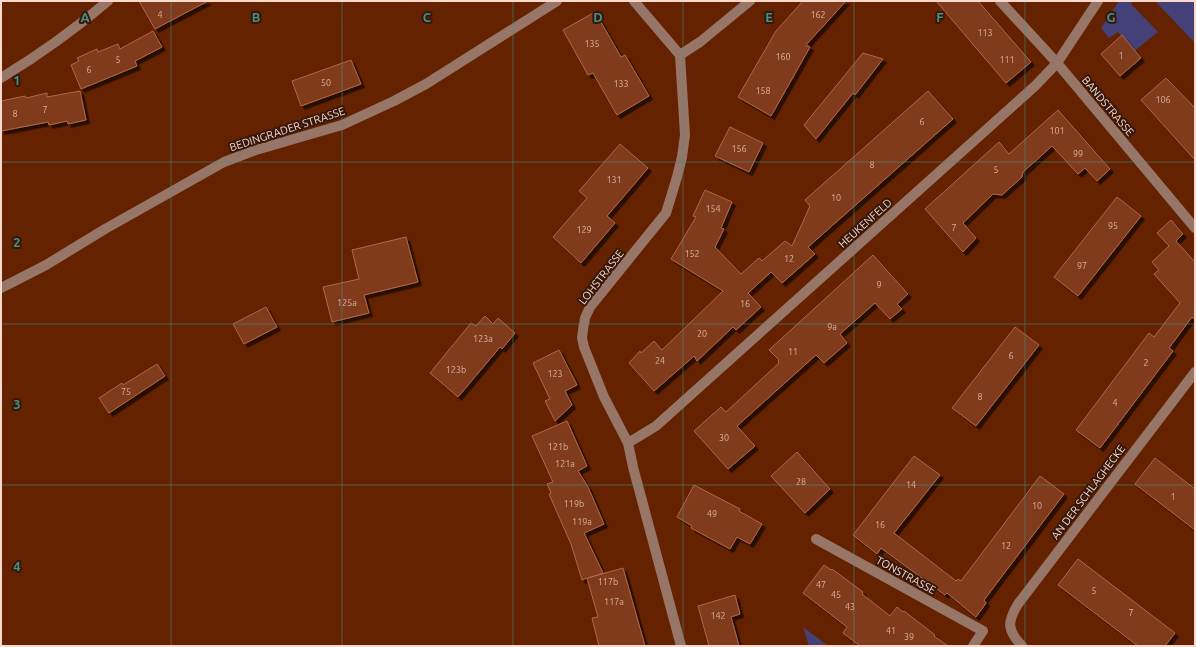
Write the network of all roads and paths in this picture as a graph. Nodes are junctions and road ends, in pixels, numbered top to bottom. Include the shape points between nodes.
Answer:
1 (108, 1) edge
2 (557, 1) edge
3 (634, 1) edge
4 (750, 1) edge
5 (1000, 1) edge
6 (1098, 1) edge
7 (680, 55) junction
8 (1057, 63) junction
9 (1, 78) edge
10 (1195, 228) edge
11 (1, 288) edge
12 (1195, 372) edge
13 (628, 443) junction
14 (816, 539) dead end
15 (681, 646) edge
16 (973, 646) edge
17 (1022, 646) edge

1 - 9 street via 44,51
2 - 11 street, BEDINGRADER STRASSE via 426,84 394,101 342,125 224,162 46,265
3 - 7 street
4 - 7 street
5 - 8 street, BANDSTRASSE
6 - 8 street, HEUKENFELD
7 - 13 street, LOHSTRASSE via 685,135 682,157 666,213 595,300 585,318 583,330 584,347 592,370
8 - 10 street, BANDSTRASSE
8 - 13 street, HEUKENFELD via 1035,86 656,426
12 - 17 street, AN DER SCHLAGHECKE via 1013,613 1011,631
13 - 15 street, LOHSTRASSE
14 - 16 street, TONSTRASSE via 983,631

